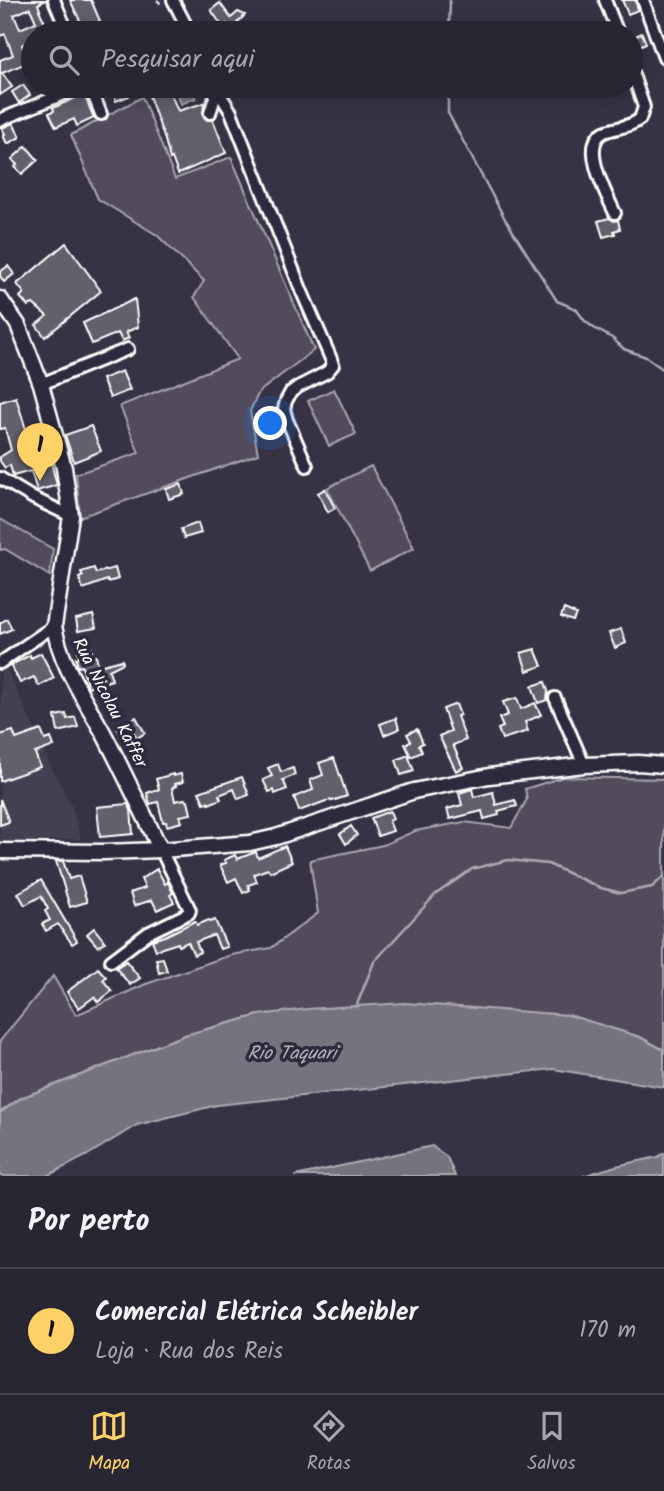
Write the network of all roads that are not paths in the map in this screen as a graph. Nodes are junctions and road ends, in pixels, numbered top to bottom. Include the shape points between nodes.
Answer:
1 (54, 0) edge
2 (173, 0) edge
3 (605, 0) edge
4 (643, 0) edge
5 (63, 21) edge
6 (184, 21) edge
7 (613, 21) edge
8 (664, 58) edge
9 (54, 98) edge
10 (95, 98) edge
11 (214, 98) edge
12 (222, 98) edge
13 (641, 98) edge
14 (210, 113) dead end
15 (101, 114) dead end
16 (0, 120) edge
17 (615, 213) dead end
18 (0, 299) edge
19 (128, 349) dead end
20 (41, 384) junction
21 (307, 466) dead end
22 (0, 478) edge
23 (71, 516) junction
24 (54, 626) junction
25 (0, 663) edge
26 (555, 698) dead end
27 (584, 765) junction
28 (664, 765) edge
29 (161, 850) junction
30 (0, 851) edge
31 (111, 961) dead end

1 - 5 street
2 - 6 street
3 - 7 street
4 - 8 street
9 - 16 street
10 - 15 street
11 - 14 street
12 - 21 street via 333,365 291,392 286,401 287,420
13 - 17 street via 640,119 595,139 601,185
18 - 20 main road, Rua Nicolau Kaffer via 18,326
19 - 20 street
20 - 23 main road, Rua Nicolau Kaffer via 64,468
22 - 23 street
23 - 24 main road, Rua Nicolau Kaffer
24 - 25 street
24 - 29 main road, Rua Nicolau Kaffer via 62,658
26 - 27 street
27 - 28 main road
27 - 29 main road via 414,791 276,837
29 - 30 main road
29 - 31 street, Rua Nicolau Kaffer via 191,908 189,913 148,933

